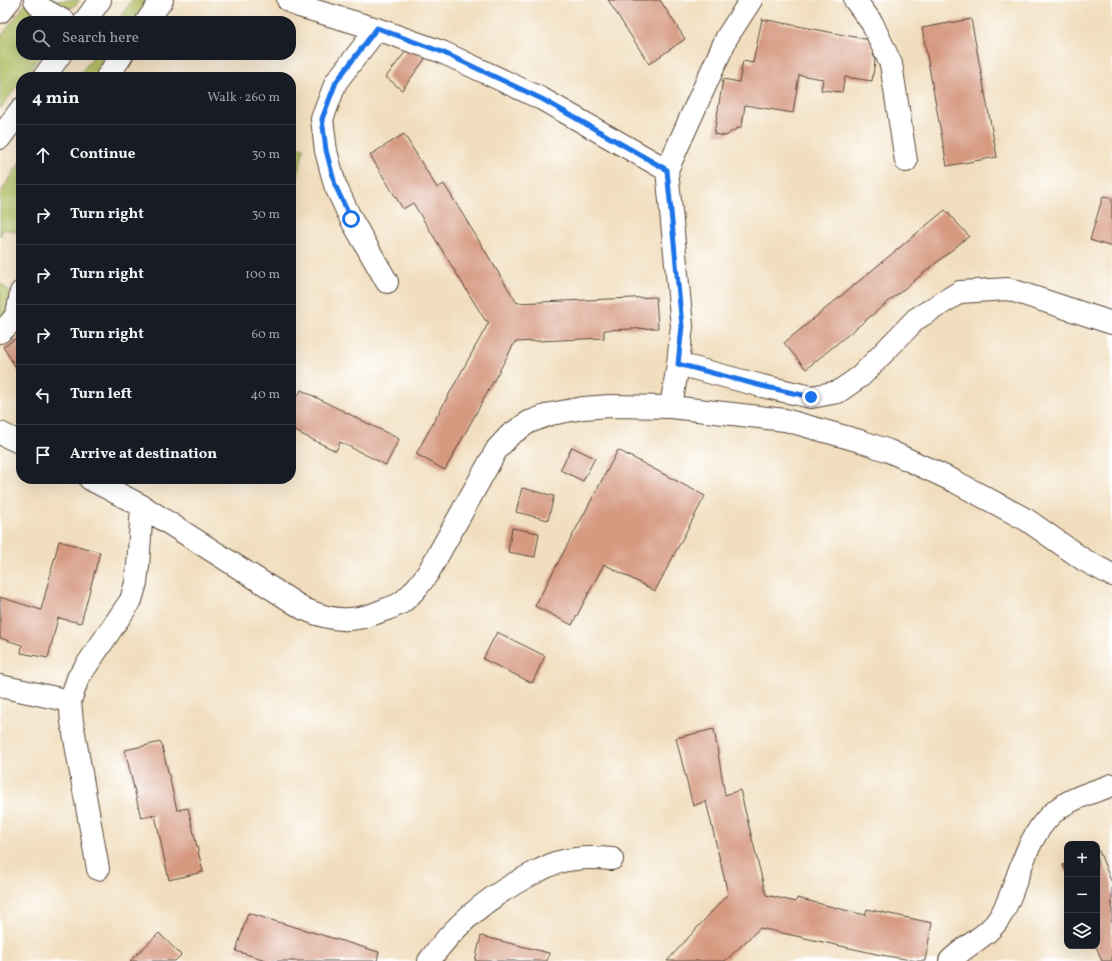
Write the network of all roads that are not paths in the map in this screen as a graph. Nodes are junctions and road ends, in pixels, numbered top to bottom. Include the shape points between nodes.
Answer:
1 (10, 0) edge
2 (35, 0) edge
3 (100, 0) edge
4 (162, 0) edge
5 (288, 0) edge
6 (751, 0) edge
7 (855, 0) edge
8 (0, 12) edge
9 (55, 16) edge
10 (89, 16) edge
11 (150, 16) edge
12 (377, 28) junction
13 (56, 60) edge
14 (119, 60) edge
15 (48, 72) edge
16 (110, 72) edge
17 (16, 116) edge
18 (0, 138) edge
19 (906, 161) dead end
20 (667, 170) junction
21 (387, 282) dead end
22 (16, 314) edge
23 (1112, 323) edge
24 (0, 332) edge
25 (678, 364) junction
26 (671, 407) junction
27 (0, 433) edge
28 (16, 441) edge
29 (100, 484) edge
30 (142, 506) junction
31 (1112, 575) edge
32 (0, 686) edge
33 (70, 701) junction
34 (1112, 785) edge
35 (612, 858) dead end
36 (98, 869) dead end
37 (429, 961) edge
38 (950, 961) edge

1 - 8 street
2 - 9 street via 41,8
3 - 10 street
4 - 11 street
5 - 12 street via 299,6
6 - 20 street via 727,37
7 - 19 street via 872,24 891,64
12 - 20 street via 442,52 542,99
12 - 21 street via 336,82 322,119 326,150 335,185
13 - 15 street
14 - 16 street
17 - 18 street
20 - 25 street via 682,326
22 - 24 street via 11,323
23 - 25 street via 1008,290 960,292 916,319 856,380 838,392 811,397
25 - 26 street
26 - 30 street via 582,408 550,414 529,422 510,435 497,449 428,573 416,588 401,603 372,615 350,620 322,617 304,609
26 - 31 street via 785,420 860,440 889,451 954,481 1026,520 1084,560
27 - 28 street
29 - 30 street
30 - 33 street via 138,566 131,600 78,678
32 - 33 street
33 - 36 street
34 - 38 street via 1076,798 1058,808 1044,822 1024,858 998,921
35 - 37 street via 586,857 555,863 526,877 480,906 440,945

